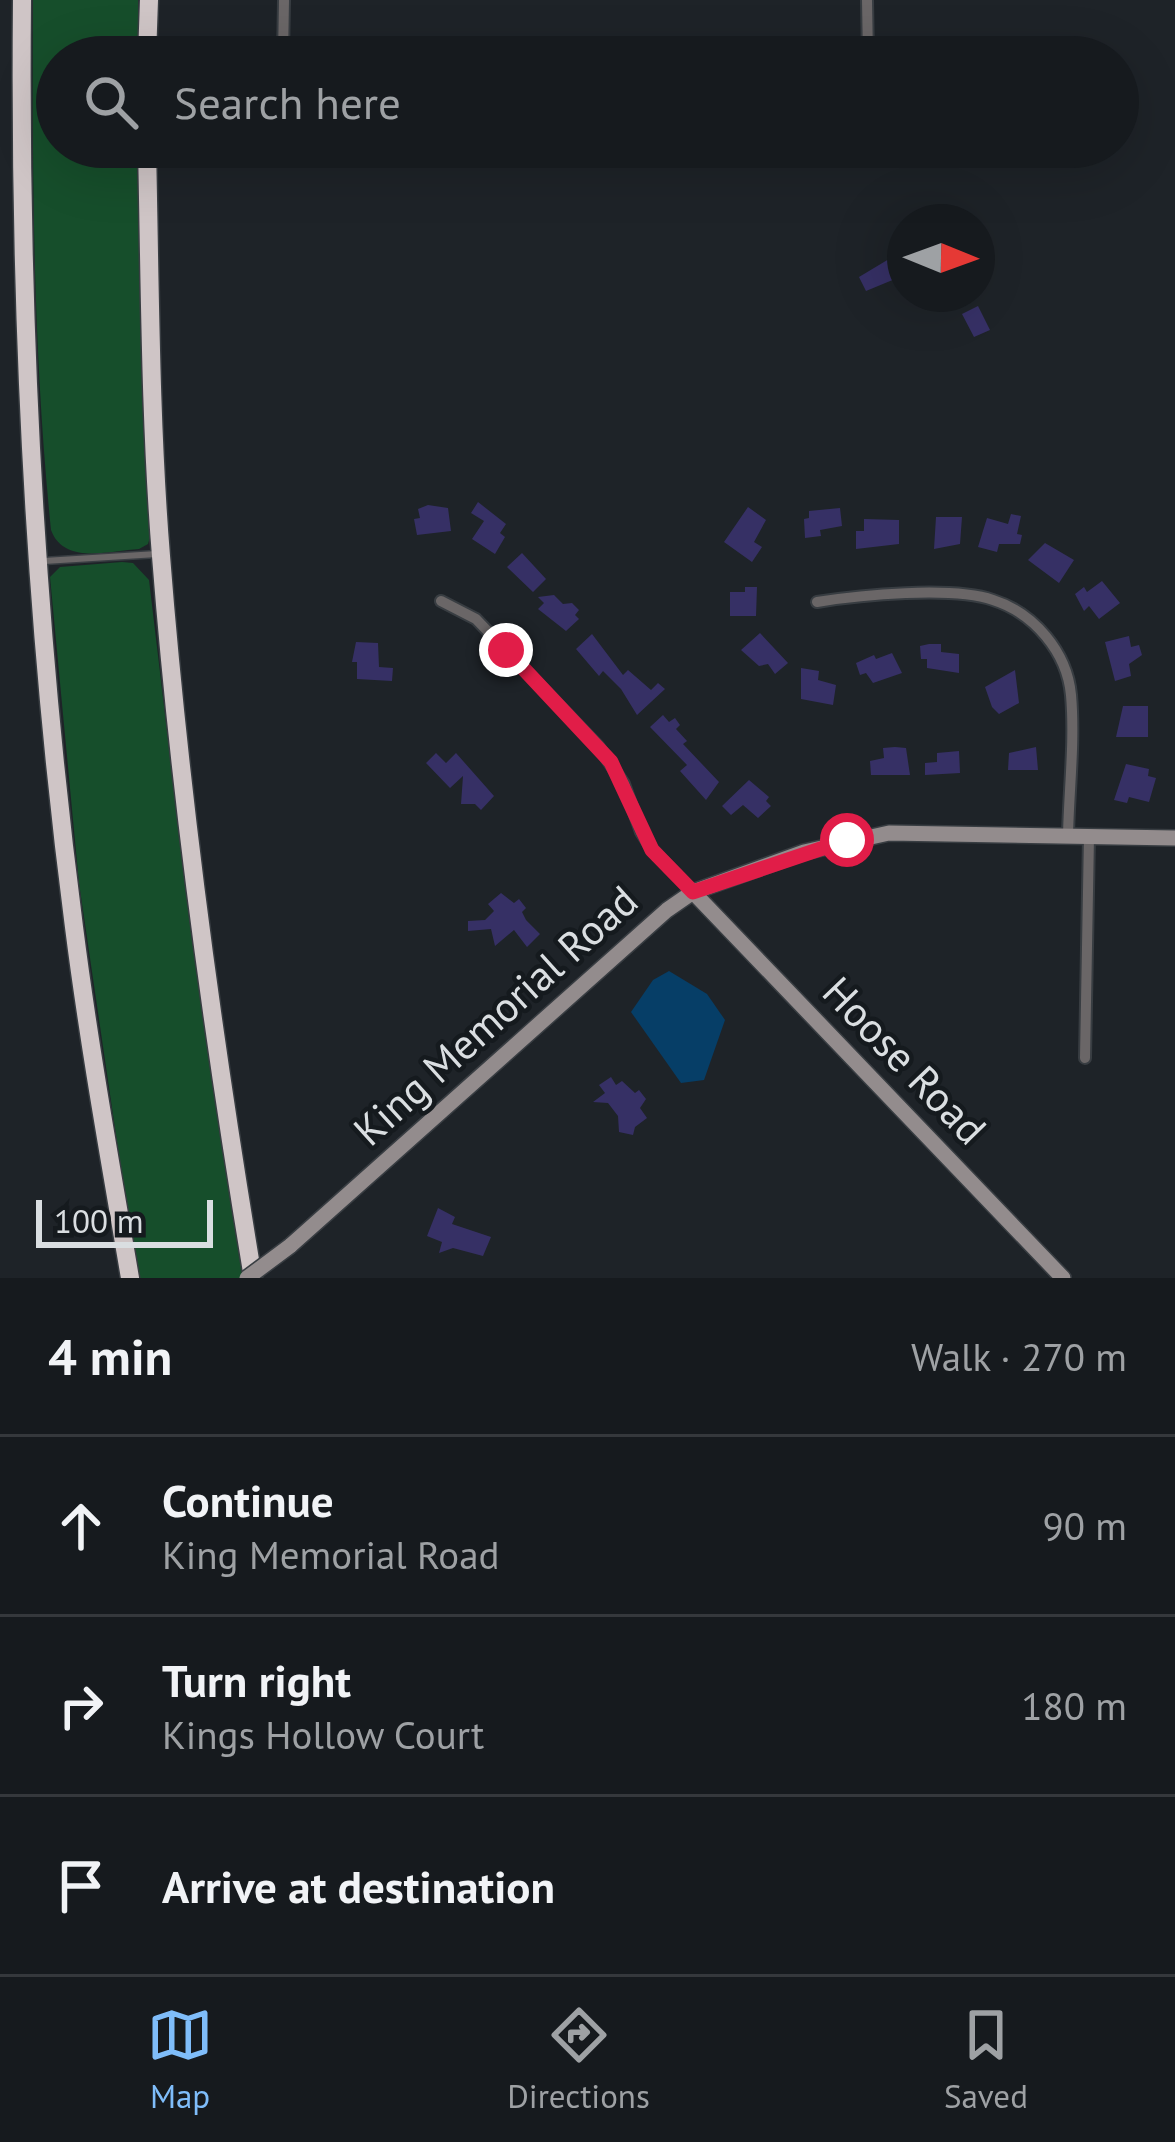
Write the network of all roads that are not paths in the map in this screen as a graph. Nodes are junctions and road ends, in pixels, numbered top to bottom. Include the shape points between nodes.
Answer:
1 (22, 0) edge
2 (149, 0) edge
3 (284, 0) edge
4 (868, 0) edge
5 (148, 36) edge
6 (283, 36) edge
7 (868, 36) edge
8 (148, 168) edge
9 (160, 553) junction
10 (38, 562) junction
11 (441, 601) dead end
12 (817, 602) dead end
13 (1068, 835) junction
14 (1090, 836) junction
15 (1175, 838) edge
16 (693, 892) junction
17 (1085, 1058) dead end
18 (130, 1278) edge
19 (250, 1278) edge
20 (1063, 1278) edge

1 - 10 highway
2 - 5 highway
3 - 6 street
4 - 7 street
8 - 9 highway
9 - 10 lane
9 - 19 highway via 195,908
10 - 18 highway via 74,924
11 - 16 street via 476,619 598,746 652,850
12 - 13 street via 992,599 1045,633 1071,692
13 - 14 street, King Memorial Road
13 - 16 street, King Memorial Road via 889,833 804,852
14 - 15 street, King Memorial Road
14 - 17 street
16 - 19 street, King Memorial Road, bridge
16 - 20 street, Hoose Road

